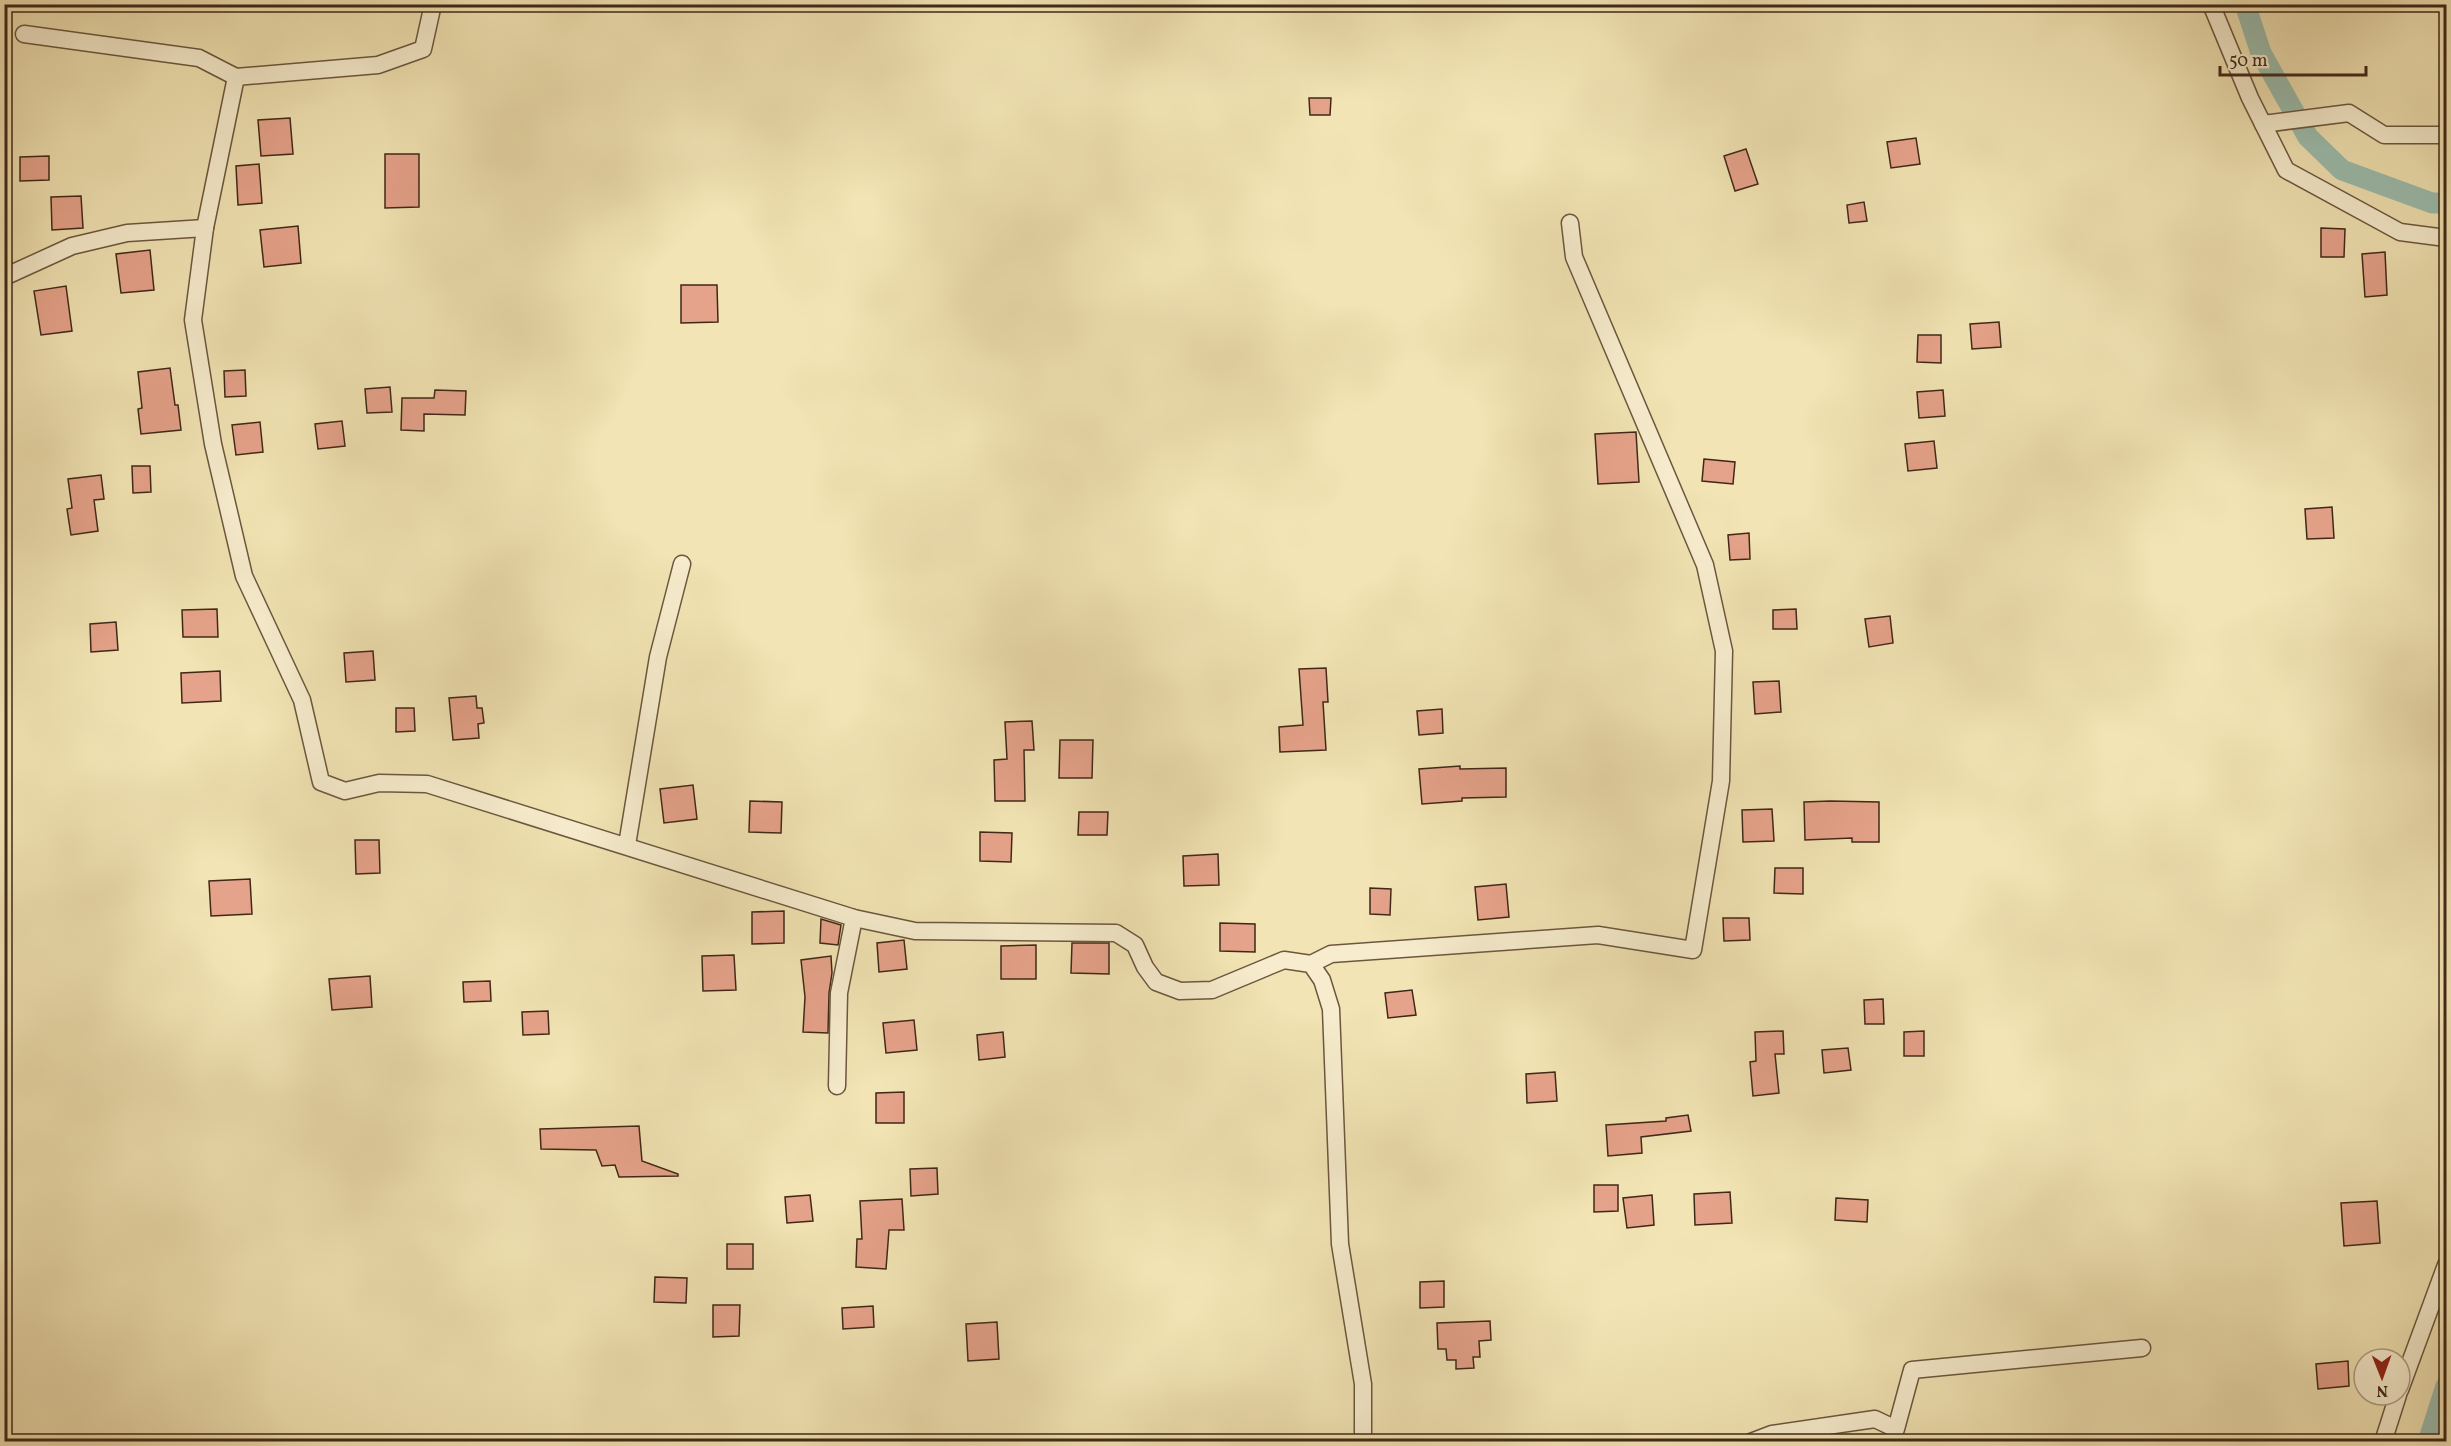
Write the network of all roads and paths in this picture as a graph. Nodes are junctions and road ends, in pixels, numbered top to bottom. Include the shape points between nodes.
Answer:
1 (433, 4) edge
2 (2211, 4) edge
3 (24, 34) dead end
4 (236, 76) junction
5 (2263, 124) junction
6 (2446, 135) edge
7 (1570, 223) dead end
8 (205, 228) junction
9 (2446, 238) edge
10 (4, 277) edge
11 (682, 564) dead end
12 (627, 845) junction
13 (854, 918) junction
14 (1311, 964) junction
15 (837, 1086) dead end
16 (2446, 1265) edge
17 (2142, 1348) dead end
18 (2412, 1357) edge
19 (2394, 1407) edge
20 (1363, 1442) edge
21 (1751, 1442) edge
22 (2383, 1442) edge

1 - 4 street via 423,49 378,65
2 - 5 street
3 - 4 street via 199,58
4 - 8 street
5 - 6 street via 2349,113 2384,135
5 - 9 street via 2286,170 2400,232
7 - 14 street via 1574,257 1706,565 1724,651 1721,781 1694,950 1598,935 1331,954
8 - 10 street via 128,233 72,246
8 - 12 street via 193,320 213,444 244,576 302,700 321,782 345,791 379,783 427,784
11 - 12 street via 658,657
12 - 13 street
13 - 14 street via 915,931 1116,933 1135,945 1156,982 1180,991 1212,990 1284,960
13 - 15 street via 838,993
14 - 20 street via 1322,980 1331,1009 1340,1244 1363,1384
16 - 18 street
17 - 21 street via 1912,1370 1896,1429 1875,1419 1772,1434
19 - 22 street

